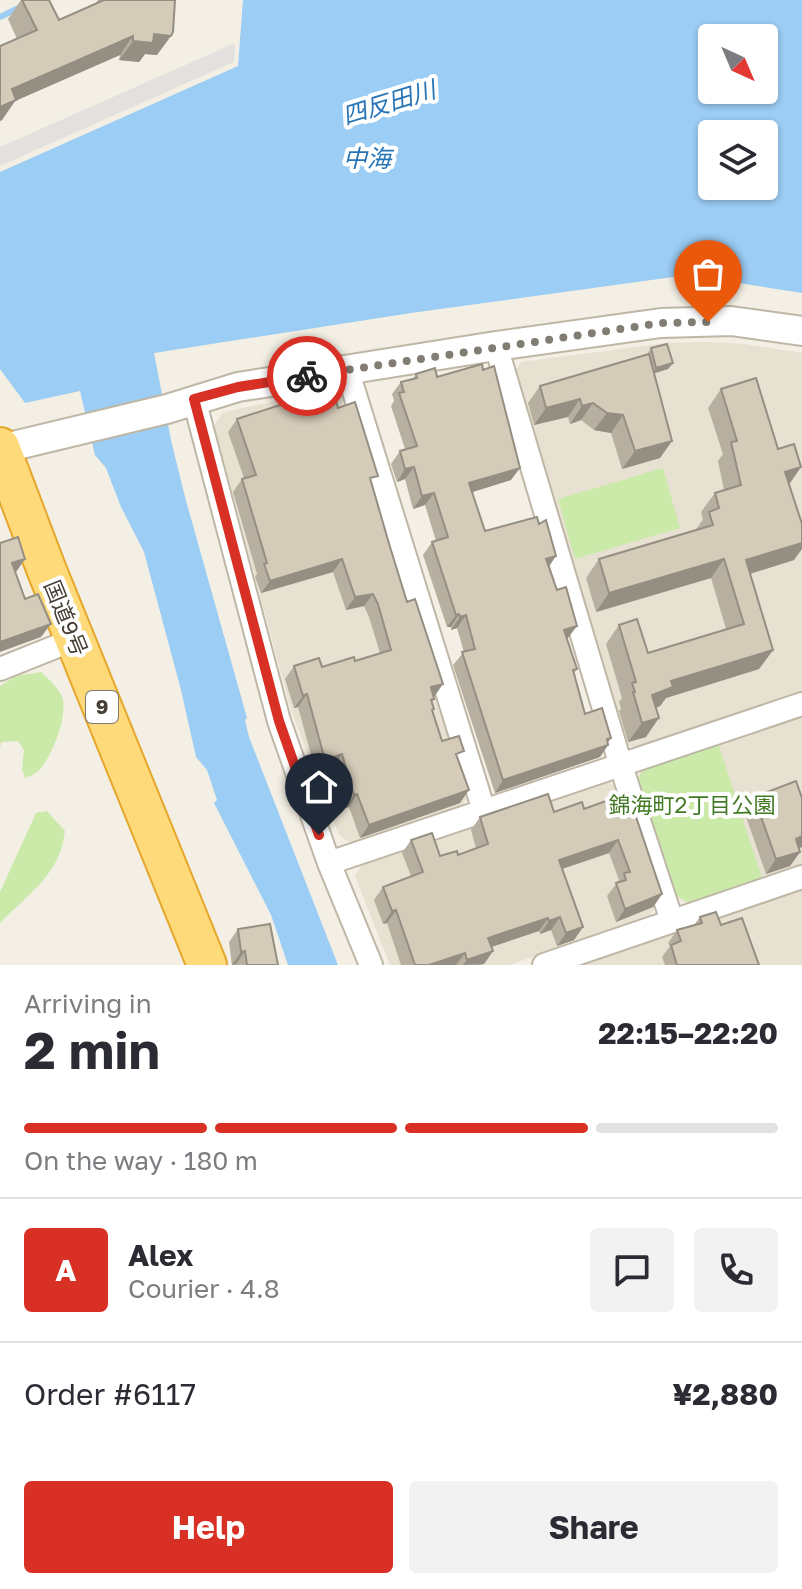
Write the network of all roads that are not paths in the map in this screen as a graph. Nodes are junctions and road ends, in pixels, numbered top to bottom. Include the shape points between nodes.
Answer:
1 (802, 331) edge
2 (496, 346) junction
3 (347, 369) junction
4 (194, 399) junction
5 (0, 448) edge
6 (75, 639) junction
7 (0, 669) edge
8 (802, 704) edge
9 (621, 766) junction
10 (484, 811) junction
11 (329, 863) junction
12 (802, 877) edge
13 (672, 921) junction
14 (207, 965) edge
15 (371, 965) edge
16 (546, 965) edge

1 - 2 street via 731,321 661,323
2 - 3 street
2 - 9 street
3 - 4 street
3 - 10 street
4 - 5 street
4 - 11 street via 279,721
5 - 6 highway, 国道9号 / 9
6 - 7 street
6 - 14 highway, 国道9号 / 9
8 - 9 street
9 - 10 street
9 - 13 street
10 - 11 street
11 - 15 street
12 - 13 street
13 - 16 street

